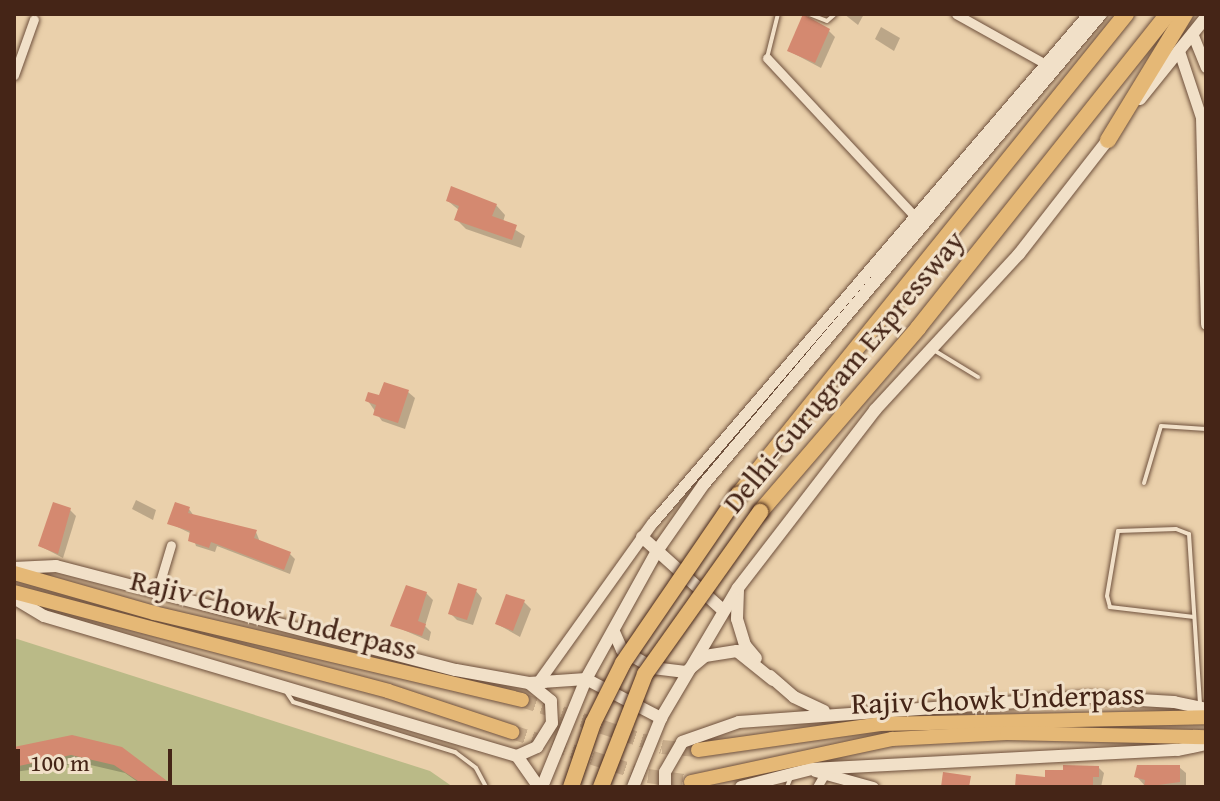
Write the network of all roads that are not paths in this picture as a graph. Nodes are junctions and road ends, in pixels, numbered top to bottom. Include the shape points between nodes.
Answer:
1 (778, 14) edge
2 (809, 14) edge
3 (835, 14) edge
4 (956, 14) edge
5 (1088, 14) edge
6 (1101, 14) edge
7 (1126, 14) edge
8 (1168, 14) edge
9 (1185, 14) edge
10 (1206, 17) edge
11 (34, 19) dead end
12 (1192, 33) junction
13 (1179, 51) junction
14 (767, 58) joint
15 (1052, 67) junction
16 (1206, 67) edge
17 (14, 75) edge
18 (1203, 117) edge
19 (1108, 140) junction
20 (1205, 192) edge
21 (913, 216) junction
22 (925, 227) junction
23 (1206, 324) edge
24 (931, 348) junction
25 (978, 377) dead end
26 (1206, 429) edge
27 (1144, 483) dead end
28 (642, 537) junction
29 (171, 545) dead end
30 (657, 551) junction
31 (14, 570) edge
32 (738, 588) junction
33 (14, 592) edge
34 (156, 595) junction
35 (14, 598) edge
36 (724, 611) junction
37 (1194, 617) junction
38 (614, 632) junction
39 (686, 672) junction
40 (586, 679) junction
41 (773, 680) junction
42 (534, 682) junction
43 (285, 685) junction
44 (522, 700) tunnel mouth
45 (1204, 711) edge
46 (835, 713) junction
47 (661, 718) junction
48 (512, 732) tunnel mouth
49 (1206, 737) edge
50 (1206, 744) edge
51 (698, 750) tunnel mouth
52 (517, 756) junction
53 (811, 769) junction
54 (794, 771) junction
55 (825, 773) junction
56 (691, 782) dead end
57 (486, 787) edge
58 (540, 787) edge
59 (571, 787) edge
60 (601, 787) edge
61 (633, 787) edge
62 (665, 787) edge
63 (741, 787) edge
64 (787, 787) edge
65 (817, 787) edge
66 (873, 787) edge

1 - 14 lane
2 - 3 lane via 827,21
4 - 15 street
5 - 15 street
6 - 15 main road
7 - 59 highway, Delhi-Gurugram Expressway, bridge via 738,495 623,663 593,723
8 - 60 highway, Delhi-Gurugram Expressway, bridge via 918,328 760,512 645,674
9 - 19 highway
10 - 12 main road
11 - 17 street
12 - 13 main road
12 - 16 street
13 - 18 street
13 - 19 main road
14 - 21 street
15 - 21 street
15 - 22 main road
18 - 20 street
19 - 24 main road via 1019,254
20 - 23 street
21 - 22 street
21 - 28 street
22 - 30 main road via 758,415
24 - 25 lane
24 - 32 main road via 875,410
26 - 27 lane via 1161,426
28 - 30 main road
28 - 42 street
29 - 34 street
30 - 36 main road
30 - 38 main road
31 - 34 main road via 56,566
31 - 44 main road, Rajiv Chowk Underpass via 154,613
32 - 36 main road
32 - 41 main road via 737,619 745,645
33 - 48 main road, Rajiv Chowk Underpass via 388,691
34 - 42 main road via 456,670
35 - 43 main road via 44,616
36 - 39 main road
37 - 37 lane via 1189,534 1176,529 1118,531 1107,596 1110,607
37 - 45 lane
38 - 39 main road via 622,650 634,659 653,668
38 - 40 main road
39 - 41 main road via 705,656 737,651
39 - 47 main road
40 - 42 main road
40 - 47 main road
40 - 58 main road
41 - 46 main road via 815,709
42 - 52 main road via 551,701 552,723 537,747
43 - 52 main road
43 - 57 lane via 293,702 455,752 476,768
45 - 46 main road via 1090,697
45 - 51 main road, Rajiv Chowk Underpass via 880,724
46 - 62 main road via 739,722 701,733 682,742 665,772
47 - 61 main road
49 - 56 main road, Rajiv Chowk Underpass via 1007,733 892,739
50 - 53 main road via 1178,750
52 - 58 main road
53 - 54 main road
53 - 55 street
54 - 63 main road
54 - 64 lane
55 - 65 street
55 - 66 street

